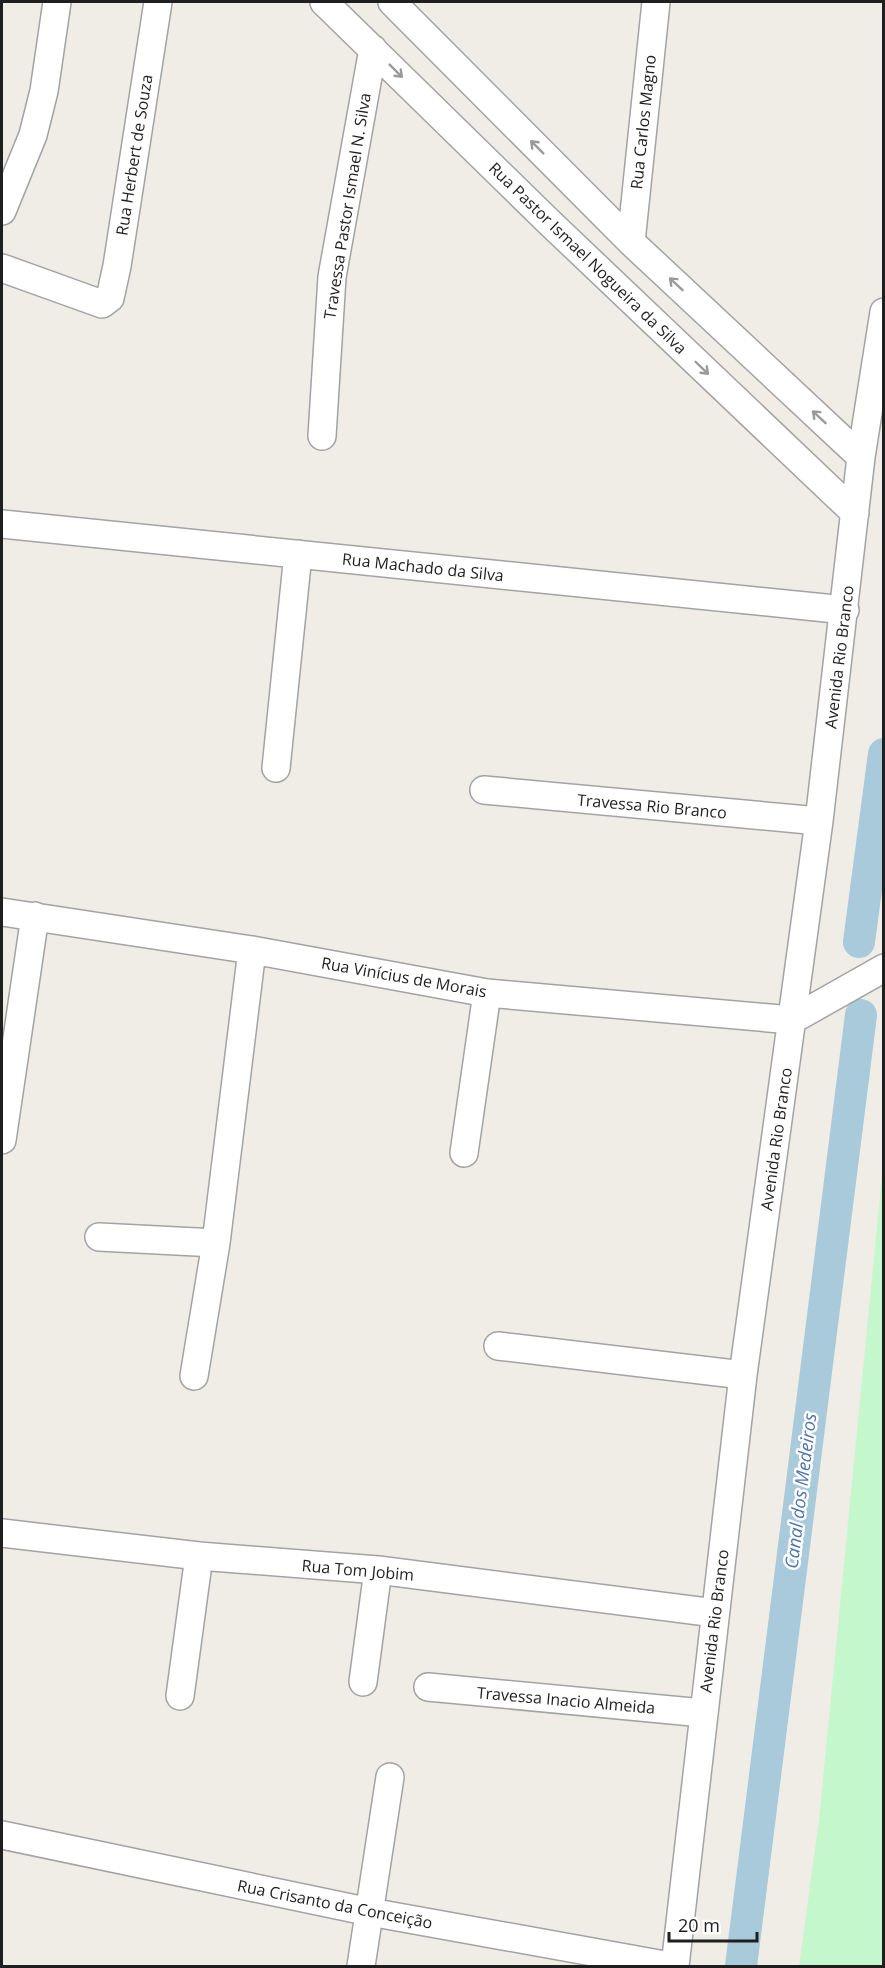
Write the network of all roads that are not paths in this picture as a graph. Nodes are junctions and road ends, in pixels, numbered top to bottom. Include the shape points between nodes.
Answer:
1 (57, 2) edge
2 (158, 2) edge
3 (324, 2) edge
4 (392, 2) edge
5 (656, 2) edge
6 (373, 49) junction
7 (2, 211) edge
8 (631, 242) junction
9 (2, 268) edge
10 (884, 312) edge
11 (322, 436) dead end
12 (861, 457) junction
13 (855, 513) junction
14 (2, 524) edge
15 (298, 554) junction
16 (845, 610) junction
17 (276, 768) dead end
18 (484, 790) dead end
19 (819, 821) junction
20 (2, 912) edge
21 (35, 916) junction
22 (252, 950) junction
23 (884, 968) edge
24 (487, 993) junction
25 (799, 1015) junction
26 (2, 1140) edge
27 (464, 1153) dead end
28 (99, 1237) dead end
29 (216, 1243) junction
30 (498, 1346) dead end
31 (743, 1375) junction
32 (194, 1377) dead end
33 (2, 1533) edge
34 (200, 1556) junction
35 (378, 1570) junction
36 (715, 1612) junction
37 (363, 1682) dead end
38 (428, 1687) dead end
39 (180, 1696) dead end
40 (704, 1713) junction
41 (390, 1777) dead end
42 (2, 1835) edge
43 (370, 1912) junction
44 (361, 1966) edge
45 (670, 1966) edge
46 (675, 1966) edge

1 - 7 street via 44,91 33,135
2 - 9 street, Rua Herbert de Souza via 110,298 102,304
3 - 6 street, Rua Pastor Ismael Nogueira da Silva
8 -> 4 street
5 - 8 street, Rua Carlos Magno
6 - 11 street, Travessa Pastor Ismael N. Silva via 332,277
6 -> 13 street, Rua Pastor Ismael Nogueira da Silva
12 -> 8 street
10 - 12 street, Avenida Rio Branco
12 - 13 street, Avenida Rio Branco
13 - 16 street, Avenida Rio Branco
14 - 15 street, Rua Machado da Silva
15 - 16 street, Rua Machado da Silva
15 - 17 street
16 - 19 street, Avenida Rio Branco
18 - 19 street, Travessa Rio Branco
19 - 25 street, Avenida Rio Branco
20 - 21 street, Rua Vinícius de Morais
21 - 22 street, Rua Vinícius de Morais
21 - 26 street
22 - 24 street, Rua Vinícius de Morais
22 - 29 street
23 - 25 street
24 - 25 street, Rua Vinícius de Morais
24 - 27 street
25 - 31 street, Avenida Rio Branco
28 - 29 street
29 - 32 street
30 - 31 street
31 - 36 street, Avenida Rio Branco
33 - 34 street, Rua Tom Jobim
34 - 35 street, Rua Tom Jobim
34 - 39 street
35 - 36 street, Rua Tom Jobim
35 - 37 street
36 - 40 street, Avenida Rio Branco
38 - 40 street, Travessa Inacio Almeida
40 - 46 street, Avenida Rio Branco
41 - 43 street
42 - 43 street, Rua Crisanto da Conceição
43 - 44 street
43 - 45 street, Rua Crisanto da Conceição

